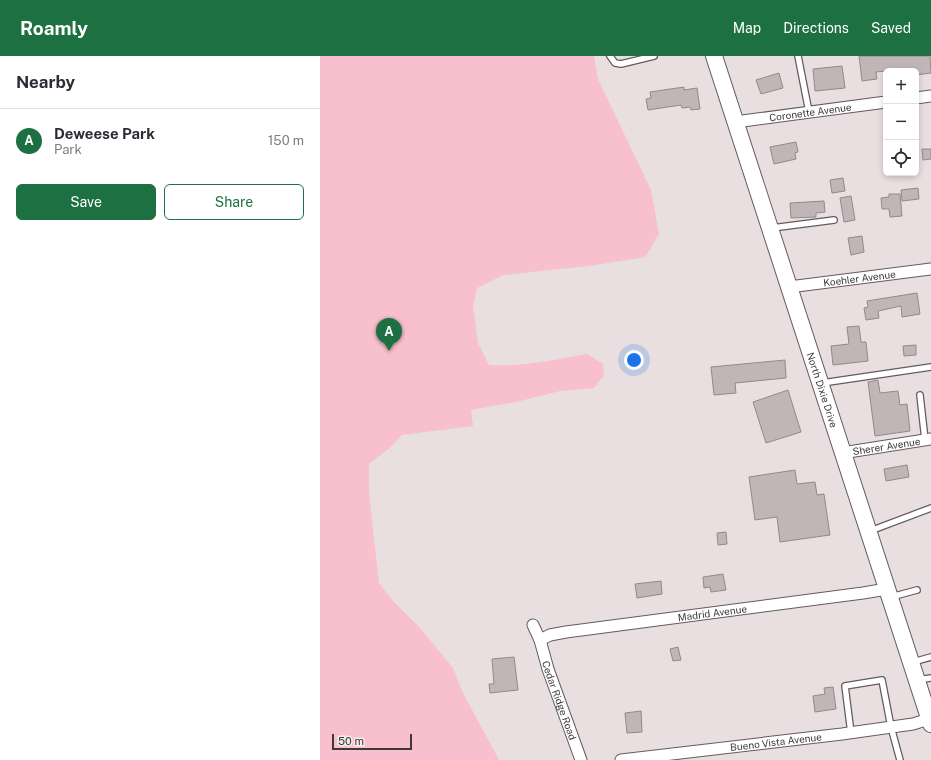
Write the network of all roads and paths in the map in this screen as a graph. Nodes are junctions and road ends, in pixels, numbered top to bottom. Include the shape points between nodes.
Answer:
1 (610, 56) edge
2 (654, 56) edge
3 (714, 56) edge
4 (798, 56) edge
5 (931, 96) edge
6 (919, 98) edge
7 (883, 102) edge
8 (809, 112) junction
9 (735, 122) junction
10 (834, 220) dead end
11 (770, 229) junction
12 (931, 269) edge
13 (788, 287) junction
14 (931, 367) edge
15 (820, 383) junction
16 (920, 395) dead end
17 (928, 440) edge
18 (842, 454) junction
19 (931, 508) edge
20 (868, 532) junction
21 (917, 590) dead end
22 (888, 593) junction
23 (533, 625) dead end
24 (540, 640) junction
25 (931, 657) edge
26 (911, 662) junction
27 (924, 679) edge
28 (929, 714) edge
29 (891, 727) junction
30 (851, 733) junction
31 (581, 760) edge
32 (621, 760) edge
33 (900, 760) edge

1 - 2 lane via 615,63 621,64
3 - 9 main road, North Dixie Drive
4 - 8 lane
5 - 6 street
7 - 8 street, Coronette Avenue
8 - 9 street, Coronette Avenue
9 - 11 main road, North Dixie Drive
10 - 11 lane
11 - 13 main road, North Dixie Drive
12 - 13 street, Koehler Avenue
13 - 15 main road, North Dixie Drive
14 - 15 lane
15 - 18 main road, North Dixie Drive
16 - 17 lane
17 - 18 street, Sherer Avenue
18 - 20 main road, North Dixie Drive
19 - 20 lane
20 - 22 main road, North Dixie Drive
21 - 22 lane
22 - 24 street, Madrid Avenue via 863,593 566,632
22 - 26 main road, North Dixie Drive
23 - 24 street, Cedar Ridge Road
24 - 31 street, Cedar Ridge Road
25 - 26 lane
26 - 27 main road, North Dixie Drive
27 - 28 main road, North Dixie Drive
28 - 29 street, Bueno Vista Avenue
29 - 30 street, Bueno Vista Avenue
29 - 30 lane via 882,680 845,686
29 - 33 lane
30 - 32 street, Bueno Vista Avenue

